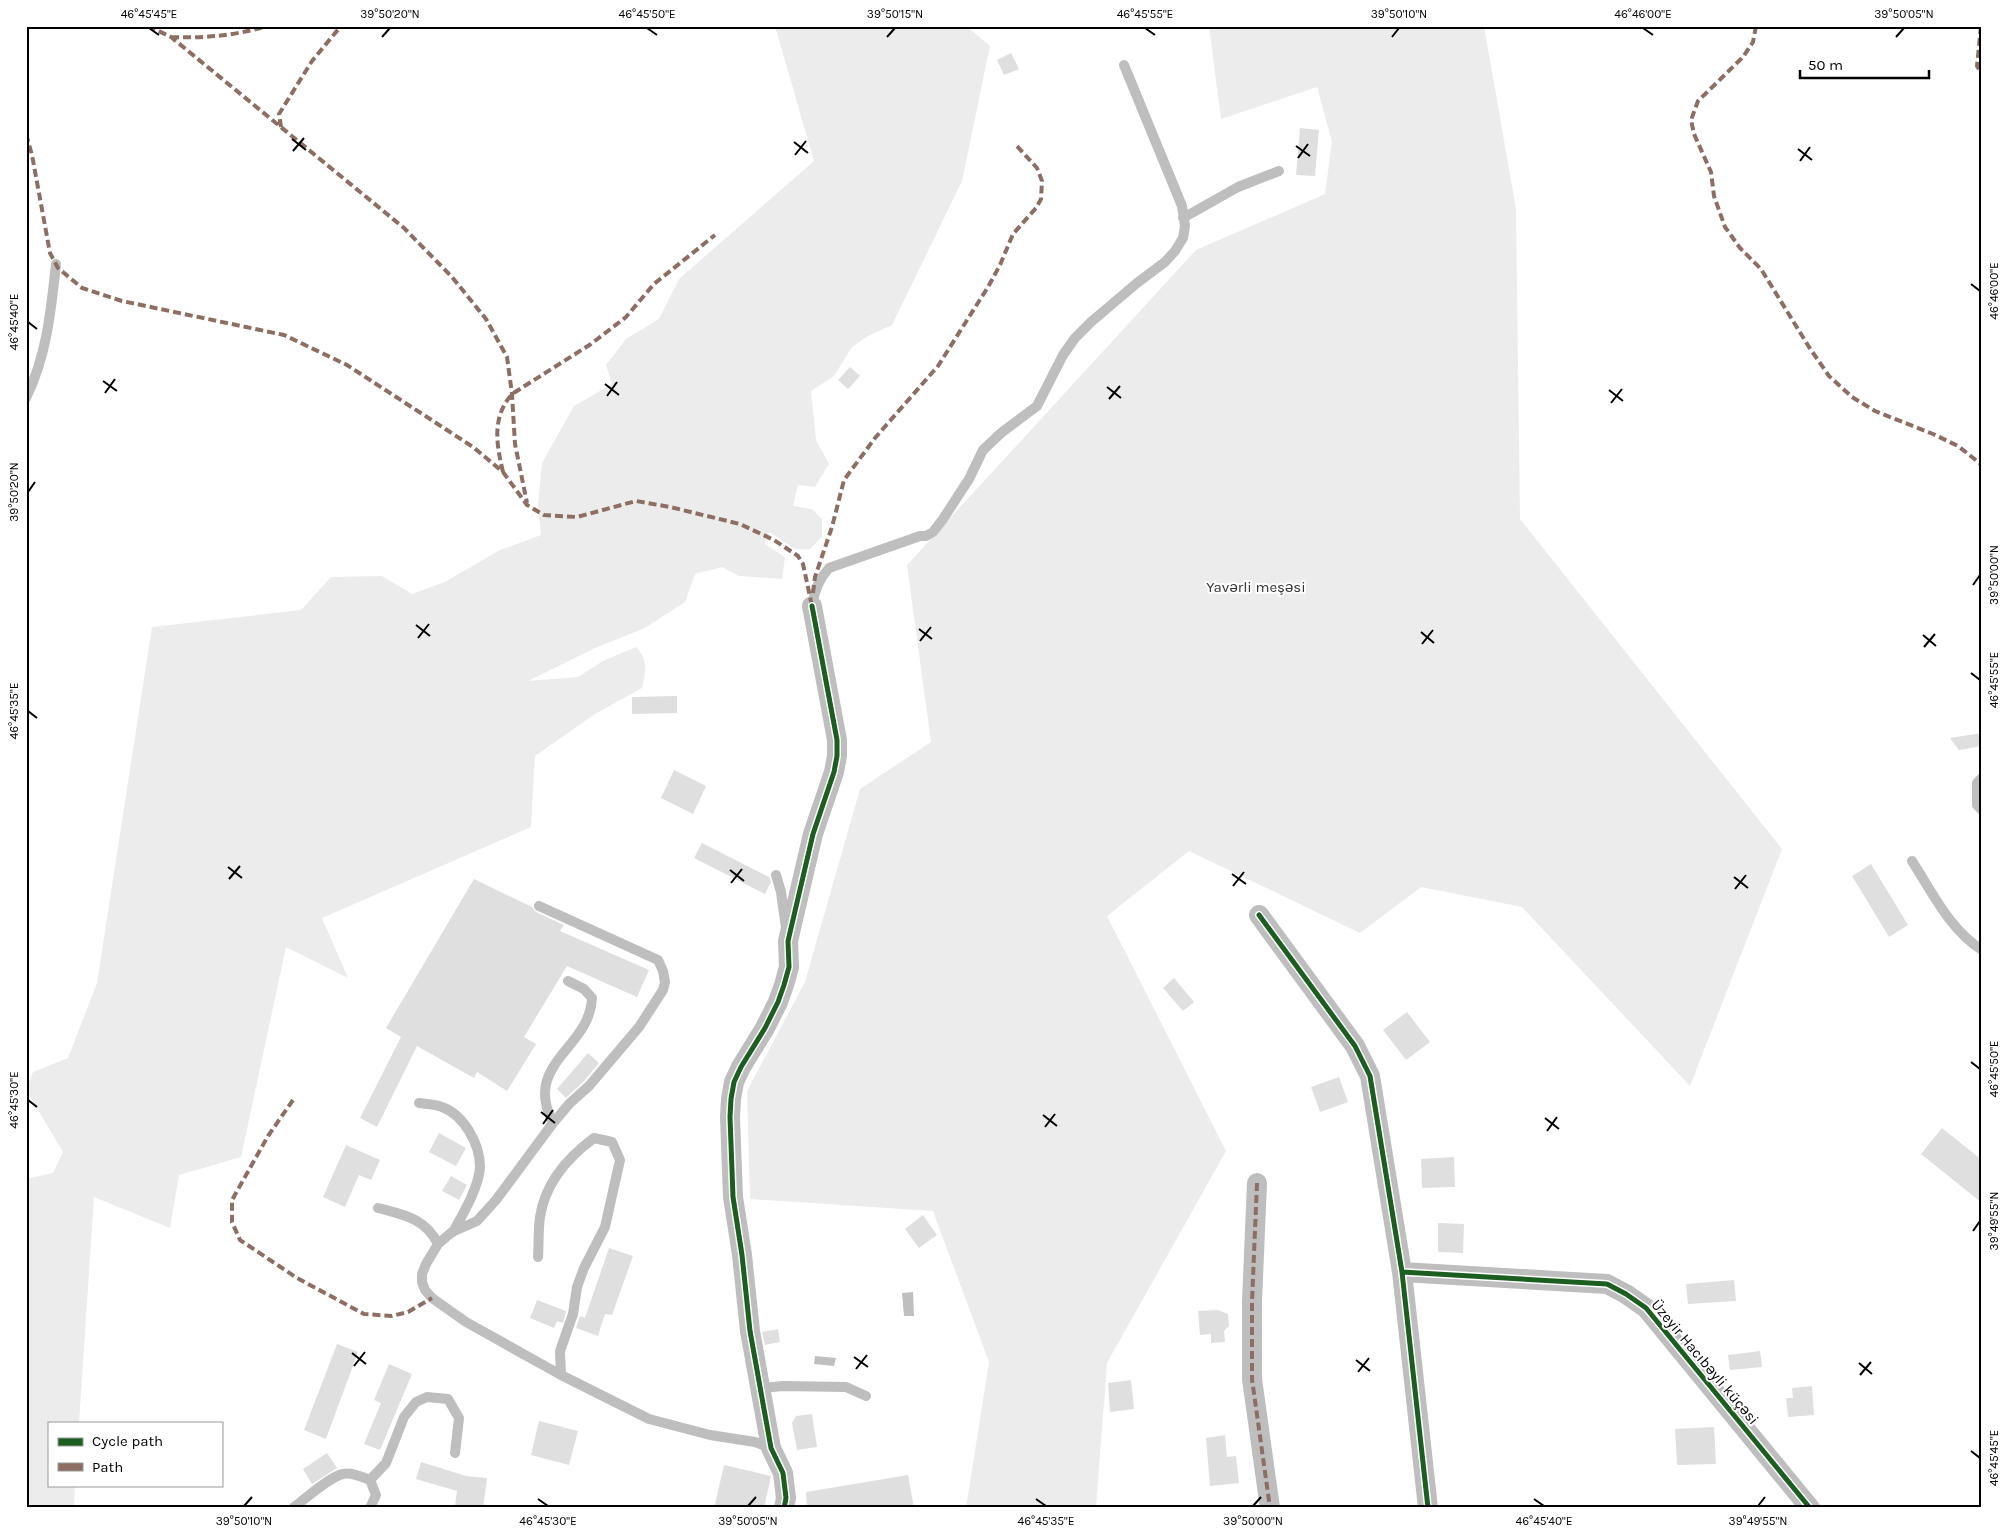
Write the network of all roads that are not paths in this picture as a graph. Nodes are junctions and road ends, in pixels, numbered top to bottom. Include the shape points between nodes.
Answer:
1 (1124, 65) dead end
2 (1279, 171) dead end
3 (1184, 218) junction
4 (56, 264) dead end
5 (26, 398) edge
6 (812, 606) joint
7 (1982, 778) edge
8 (1982, 810) edge
9 (1912, 860) dead end
10 (776, 875) dead end
11 (539, 906) dead end
12 (1259, 914) dead end
13 (788, 941) junction
14 (1982, 950) edge
15 (568, 981) dead end
16 (419, 1103) dead end
17 (553, 1123) junction
18 (1257, 1183) dead end
19 (378, 1208) dead end
20 (452, 1232) junction
21 (438, 1244) junction
22 (538, 1257) dead end
23 (1402, 1272) junction
24 (561, 1375) junction
25 (760, 1388) junction
26 (866, 1396) dead end
27 (771, 1448) junction
28 (455, 1453) dead end
29 (370, 1480) junction
30 (293, 1508) edge
31 (370, 1508) edge
32 (784, 1508) edge
33 (1270, 1508) edge
34 (1428, 1508) edge
35 (1810, 1508) edge

1 - 3 lane via 1182,206
2 - 3 lane via 1238,187
3 - 6 lane via 1182,238 1175,251 1075,338 1037,406 983,450 968,479 932,532 829,568 818,583
4 - 5 lane via 49,328 36,377
6 - 13 street via 838,756 813,834
7 - 8 lane via 1977,783 1978,804
9 - 14 lane via 1956,928
10 - 13 lane
11 - 17 lane via 658,960 665,982 639,1027
12 - 23 street via 1355,1046 1370,1076
13 - 25 street via 790,967 778,1002 734,1082 730,1117 733,1197
15 - 17 lane via 584,989 592,998 592,1005 581,1030 554,1063 547,1077 545,1095
16 - 20 lane via 443,1107 456,1116 473,1136 478,1154 480,1168 477,1181
17 - 20 lane via 477,1221
18 - 33 street via 1252,1379
19 - 21 lane via 421,1223 431,1231
20 - 21 lane
21 - 24 lane via 422,1274 425,1290 432,1298 466,1322
22 - 24 lane via 540,1217 548,1191 563,1165 594,1138 612,1142 620,1160 604,1227 577,1287 560,1351
23 - 34 street
23 - 35 street, Üzeyir Hacıbəyli küçəsi via 1607,1284 1626,1294 1646,1308
24 - 27 lane via 649,1419
25 - 26 lane via 846,1387
25 - 27 street
27 - 32 street via 783,1473
28 - 29 lane via 459,1418 448,1400 427,1397 416,1402 404,1417 386,1463
29 - 30 lane via 343,1474
29 - 31 lane via 376,1495

